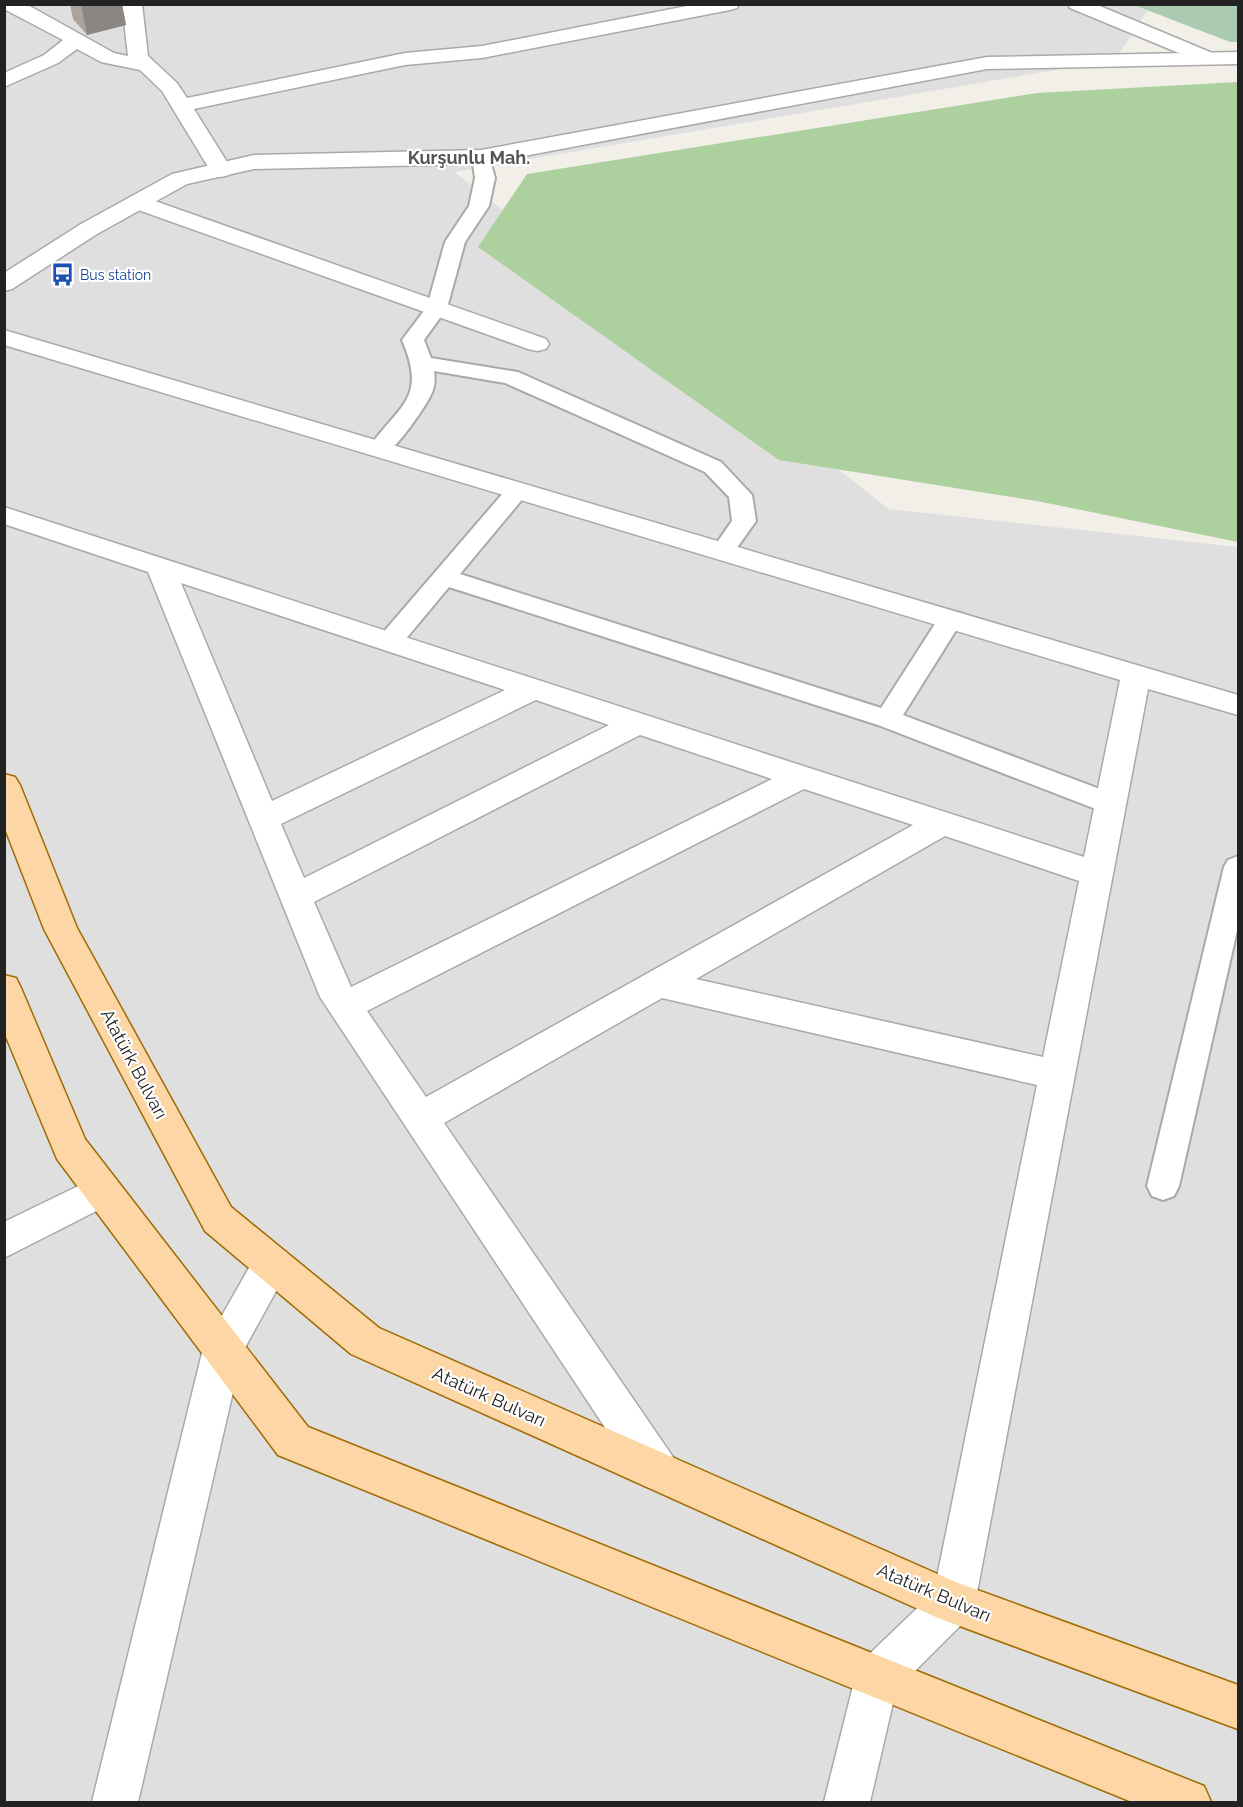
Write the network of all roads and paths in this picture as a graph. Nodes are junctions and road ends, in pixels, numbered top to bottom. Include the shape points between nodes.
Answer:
1 (9, 4) edge
2 (132, 4) edge
3 (730, 4) edge
4 (1077, 4) edge
5 (1106, 10) edge
6 (662, 11) edge
7 (76, 40) junction
8 (1239, 58) edge
9 (1210, 59) junction
10 (148, 66) junction
11 (4, 81) edge
12 (181, 106) junction
13 (481, 158) junction
14 (221, 170) junction
15 (138, 202) junction
16 (4, 284) edge
17 (437, 308) junction
18 (4, 337) edge
19 (537, 344) dead end
20 (423, 363) junction
21 (379, 449) junction
22 (518, 490) junction
23 (4, 515) edge
24 (723, 551) junction
25 (160, 566) junction
26 (445, 577) junction
27 (951, 619) junction
28 (390, 641) junction
29 (1136, 674) junction
30 (534, 689) junction
31 (1239, 705) edge
32 (887, 719) junction
33 (638, 723) junction
34 (802, 777) junction
35 (4, 785) edge
36 (1111, 804) junction
37 (263, 819) junction
38 (943, 823) junction
39 (1239, 867) edge
40 (1097, 874) junction
41 (295, 897) junction
42 (659, 984) junction
43 (4, 988) edge
44 (345, 1006) junction
45 (1058, 1075) junction
46 (421, 1118) junction
47 (1163, 1186) dead end
48 (103, 1190) junction
49 (4, 1240) edge
50 (272, 1264) junction
51 (223, 1349) junction
52 (658, 1472) junction
53 (953, 1603) junction
54 (877, 1678) junction
55 (1239, 1707) edge
56 (115, 1803) edge
57 (847, 1803) edge
58 (1188, 1803) edge

1 - 7 street
2 - 10 street via 138,57
3 - 6 street
4 - 5 street
5 - 9 street
6 - 12 street via 482,51 405,59
7 - 10 street via 108,58
7 - 11 street via 51,59
8 - 9 street
9 - 13 street via 987,63
10 - 12 street via 170,87
12 - 14 street
13 - 14 street via 254,162
13 - 17 lane via 485,178 479,206 456,242
14 - 15 street via 180,179
15 - 16 street
15 - 17 street
17 - 19 street
17 - 20 lane via 413,340
18 - 21 street
20 - 21 lane via 424,384 411,410
20 - 24 lane via 510,377 713,467 740,495 744,521
21 - 22 street
22 - 24 street
22 - 26 lane
23 - 25 street
24 - 27 street
25 - 28 street
25 - 37 street
26 - 28 lane
26 - 32 lane
27 - 29 street
27 - 32 lane
28 - 30 street
29 - 31 street
29 - 36 street
30 - 33 street
30 - 37 street
32 - 36 lane
33 - 34 street
33 - 41 street
34 - 38 street
34 - 44 street
35 - 50 main road, Atatürk Bulvarı via 61,928 218,1219
36 - 40 street
37 - 41 street
38 - 40 street
38 - 42 street
39 - 47 lane
40 - 45 street
41 - 44 street via 332,987
42 - 45 street
42 - 46 street
43 - 48 main road via 70,1148
44 - 46 street
45 - 53 street
46 - 52 street
48 - 49 street
48 - 51 main road
50 - 51 street
50 - 52 main road, Atatürk Bulvarı via 365,1341
51 - 54 main road via 293,1441
51 - 56 street
52 - 53 main road, Atatürk Bulvarı
53 - 54 street
53 - 55 main road, Atatürk Bulvarı
54 - 57 street
54 - 58 main road

